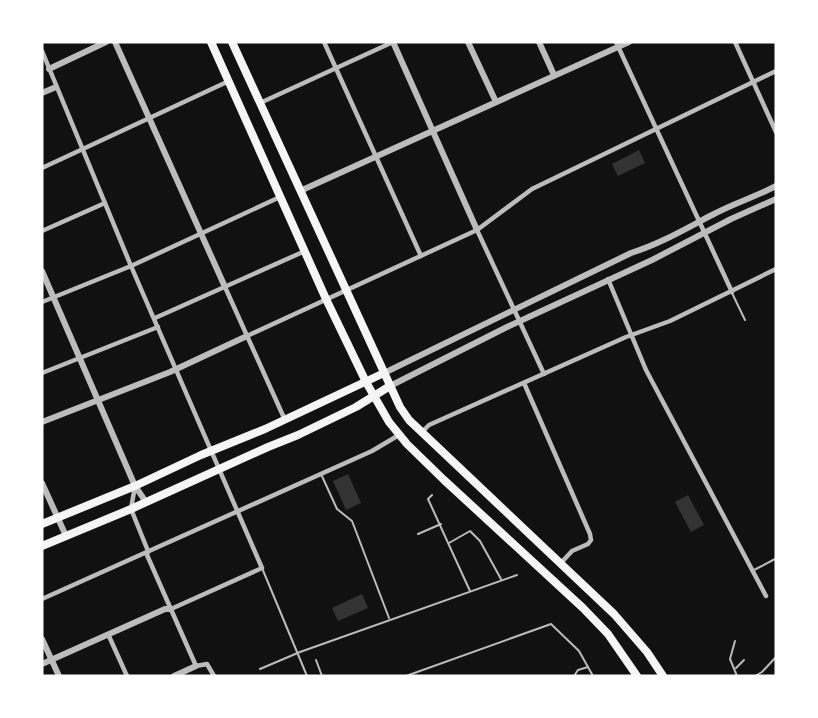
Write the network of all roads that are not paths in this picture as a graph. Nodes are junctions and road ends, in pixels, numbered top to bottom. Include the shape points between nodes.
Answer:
1 (106, 42) edge
2 (115, 42) edge
3 (211, 42) edge
4 (232, 42) edge
5 (324, 42) edge
6 (393, 42) edge
7 (468, 42) edge
8 (539, 42) edge
9 (628, 42) edge
10 (735, 42) edge
11 (617, 44) edge
12 (42, 51) edge
13 (336, 68) junction
14 (49, 69) junction
15 (776, 71) edge
16 (554, 75) junction
17 (229, 81) junction
18 (753, 82) junction
19 (56, 87) junction
20 (42, 93) edge
21 (496, 102) junction
22 (260, 103) junction
23 (149, 117) junction
24 (656, 128) junction
25 (433, 131) junction
26 (776, 132) edge
27 (83, 148) junction
28 (376, 157) junction
29 (42, 168) edge
30 (776, 186) edge
31 (300, 191) junction
32 (280, 197) junction
33 (776, 199) edge
34 (105, 203) junction
35 (700, 222) junction
36 (477, 230) junction
37 (42, 231) edge
38 (705, 232) junction
39 (201, 233) junction
40 (305, 252) junction
41 (421, 256) junction
42 (131, 266) junction
43 (776, 269) edge
44 (42, 271) edge
45 (608, 279) junction
46 (225, 287) junction
47 (345, 290) junction
48 (732, 291) junction
49 (53, 297) junction
50 (326, 299) junction
51 (42, 302) edge
52 (514, 310) junction
53 (154, 318) junction
54 (745, 320) dead end
55 (519, 322) junction
56 (158, 327) junction
57 (633, 335) junction
58 (247, 336) junction
59 (80, 358) junction
60 (176, 369) junction
61 (42, 373) edge
62 (384, 373) junction
63 (544, 374) junction
64 (366, 382) junction
65 (524, 383) junction
66 (390, 386) junction
67 (374, 396) junction
68 (98, 400) junction
69 (285, 420) junction
70 (42, 422) edge
71 (420, 433) junction
72 (399, 435) junction
73 (211, 451) junction
74 (218, 469) junction
75 (321, 474) junction
76 (42, 483) edge
77 (135, 486) junction
78 (432, 495) dead end
79 (146, 502) junction
80 (131, 509) junction
81 (237, 512) junction
82 (58, 518) junction
83 (42, 524) edge
84 (441, 524) junction
85 (418, 534) dead end
86 (66, 536) junction
87 (449, 543) junction
88 (42, 546) edge
89 (148, 551) junction
90 (774, 559) dead end
91 (560, 564) junction
92 (262, 568) junction
93 (754, 570) junction
94 (517, 575) dead end
95 (501, 580) junction
96 (470, 591) junction
97 (766, 596) dead end
98 (42, 599) edge
99 (171, 609) junction
100 (390, 619) junction
101 (108, 634) junction
102 (42, 639) edge
103 (735, 641) dead end
104 (298, 654) junction
105 (776, 657) edge
106 (51, 659) junction
107 (316, 660) dead end
108 (744, 660) dead end
109 (42, 664) edge
110 (196, 666) junction
111 (588, 667) junction
112 (261, 669) dead end
113 (735, 669) junction
114 (59, 676) edge
115 (127, 676) edge
116 (174, 676) edge
117 (214, 676) edge
118 (307, 676) edge
119 (321, 676) edge
120 (406, 676) edge
121 (574, 676) edge
122 (593, 676) edge
123 (638, 676) edge
124 (663, 676) edge
125 (737, 676) edge
126 (754, 676) edge

1 - 14 street
2 - 23 street
3 - 17 highway
4 - 22 highway
5 - 13 street
6 - 13 street
6 - 25 street
7 - 21 street
8 - 16 street
9 - 11 street
10 - 18 street
11 - 16 street
11 - 24 street
12 - 14 street
13 - 22 street
13 - 28 street
14 - 19 street
15 - 18 street
16 - 21 street
17 - 23 street
17 - 32 highway
18 - 24 street
18 - 26 street
19 - 20 street
19 - 27 street
21 - 25 street
22 - 31 highway
23 - 27 street
23 - 39 street
24 - 35 street
24 - 36 street via 532,189
25 - 28 street
25 - 36 street
27 - 29 street
27 - 34 street
28 - 31 street
28 - 41 street
30 - 35 street
31 - 47 highway
32 - 39 street
32 - 40 highway
33 - 38 street
34 - 37 street
34 - 42 street
35 - 38 street
35 - 52 street
36 - 41 street
36 - 52 street
38 - 45 street
38 - 48 street
39 - 42 street
39 - 46 street
40 - 46 street
40 - 50 highway
41 - 47 street
42 - 49 street
42 - 53 street
43 - 48 street
44 - 49 street
45 - 55 street
45 - 57 street
46 - 53 street
46 - 58 street
47 - 50 street
47 - 62 highway
48 - 54 lane
48 - 57 street
49 - 51 street
49 - 59 street
50 - 58 street
50 - 64 highway
52 - 55 street
52 - 62 street
53 - 56 street
55 - 63 street
55 - 66 street
56 - 59 street
56 - 60 street
57 - 63 street
57 - 93 street via 646,370
58 - 60 street
58 - 69 street
59 - 61 street
59 - 68 street
60 - 68 street
60 - 73 street
62 - 64 main road
62 - 66 highway
63 - 65 street
64 - 67 highway
64 - 69 main road
65 - 71 street via 429,425
65 - 91 street via 591,540
66 - 67 main road
66 - 71 highway
67 - 72 highway
67 - 74 main road via 298,435
68 - 70 street
68 - 77 street
69 - 73 main road
71 - 91 highway
72 - 75 street
72 - 123 highway via 584,608 623,652
73 - 74 street
73 - 77 main road
74 - 79 main road
74 - 81 street
75 - 81 street
75 - 100 lane via 337,509 352,521
76 - 82 street
77 - 79 street
77 - 80 street
77 - 82 main road
78 - 84 lane via 428,499
79 - 80 main road
80 - 86 main road
80 - 89 street
81 - 89 street
81 - 92 street
82 - 83 main road
82 - 86 street
84 - 85 lane
84 - 87 lane
86 - 88 main road
87 - 95 lane via 470,531 480,541
87 - 96 lane
89 - 98 street
89 - 99 street
90 - 93 lane
91 - 124 highway via 631,633
92 - 99 street
92 - 104 lane
93 - 97 street
94 - 95 lane
95 - 96 lane
96 - 100 lane
99 - 101 street
99 - 110 street
100 - 104 lane
101 - 106 street
101 - 115 street
102 - 106 street
103 - 113 lane via 730,659
104 - 112 lane
104 - 118 lane
105 - 126 lane
106 - 109 street
106 - 114 street
107 - 119 lane
108 - 113 lane
110 - 116 street
110 - 117 street via 207,664
111 - 120 lane via 579,651 551,624
111 - 121 lane
111 - 122 lane
113 - 125 lane

